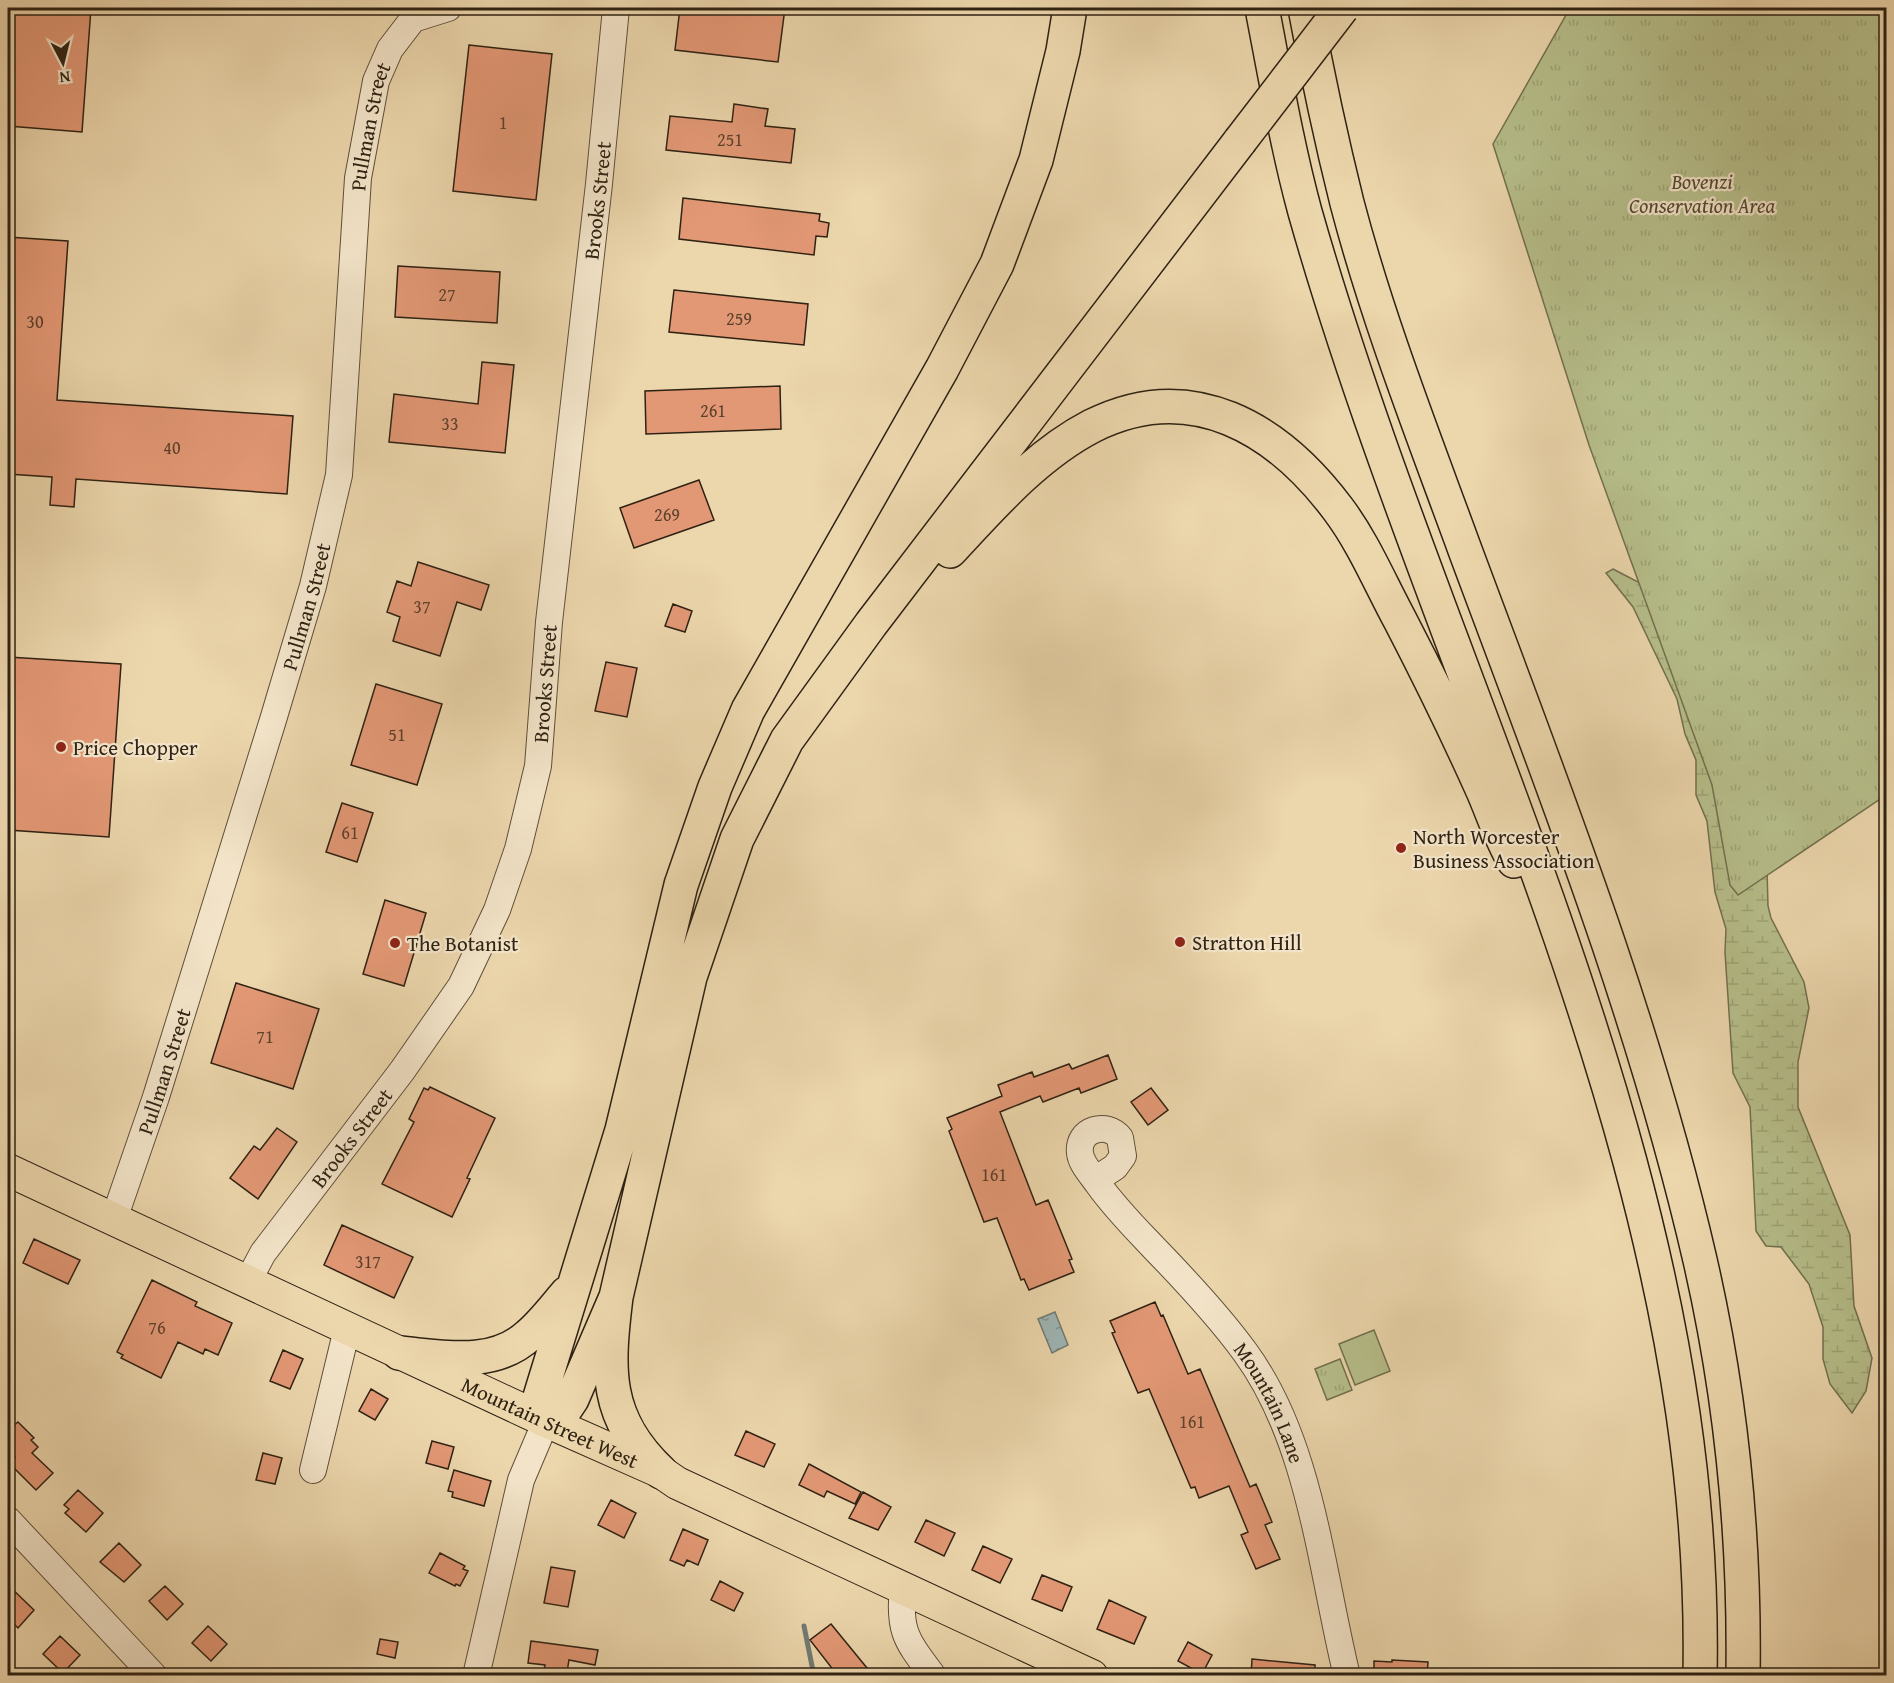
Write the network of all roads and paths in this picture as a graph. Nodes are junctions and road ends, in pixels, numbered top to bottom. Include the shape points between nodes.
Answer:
1 (448, 8) edge
2 (616, 8) edge
3 (1070, 8) edge
4 (1262, 8) edge
5 (1305, 8) edge
6 (1342, 8) edge
7 (871, 624) junction
8 (1566, 950) junction
9 (8, 1170) edge
10 (1095, 1180) dead end
11 (114, 1219) junction
12 (248, 1281) junction
13 (575, 1286) junction
14 (616, 1297) junction
15 (347, 1329) junction
16 (399, 1353) junction
17 (546, 1422) junction
18 (313, 1470) dead end
19 (661, 1472) junction
20 (8, 1520) edge
21 (903, 1587) junction
22 (154, 1676) edge
23 (476, 1676) edge
24 (933, 1676) edge
25 (1092, 1676) edge
26 (1347, 1676) edge
27 (1700, 1676) edge
28 (1743, 1676) edge

1 - 11 street, Pullman Street via 412,19 390,49 376,81 358,178 338,483 279,700 156,1097
2 - 12 street, Brooks Street via 549,622 538,766 518,849 497,910 461,986 264,1253
3 - 13 highway via 1036,160 997,264 942,369 748,710 715,787 681,885 622,1130
4 - 8 highway via 1305,209 1342,328
5 - 28 highway via 1348,206 1396,362 1597,908 1677,1166 1720,1366 1739,1534
6 - 7 highway, bridge
7 - 8 highway via 1034,467 1093,426 1134,411 1167,408 1199,410 1244,423 1275,444 1316,482 1358,540 1426,669 1510,855
7 - 14 highway via 787,741 737,839 690,978
8 - 27 highway via 1612,1092 1671,1333 1684,1416 1697,1551
9 - 11 main road, Mountain Street West
10 - 26 street, Mountain Lane via 1120,1213 1206,1302 1247,1354 1274,1403 1306,1487
11 - 12 main road, Mountain Street West
12 - 15 main road, Mountain Street West
13 - 16 highway via 512,1348 471,1359
13 - 17 highway via 539,1400
14 - 17 highway via 572,1399 564,1412
14 - 19 highway via 610,1358 613,1396 634,1443
15 - 16 main road, Mountain Street West
15 - 18 street
16 - 17 main road, Mountain Street West
17 - 19 main road, Mountain Street West
17 - 23 street via 521,1480
19 - 21 main road, Mountain Street West via 677,1483
20 - 22 street
21 - 24 street via 903,1629
21 - 25 main road, Mountain Street West

